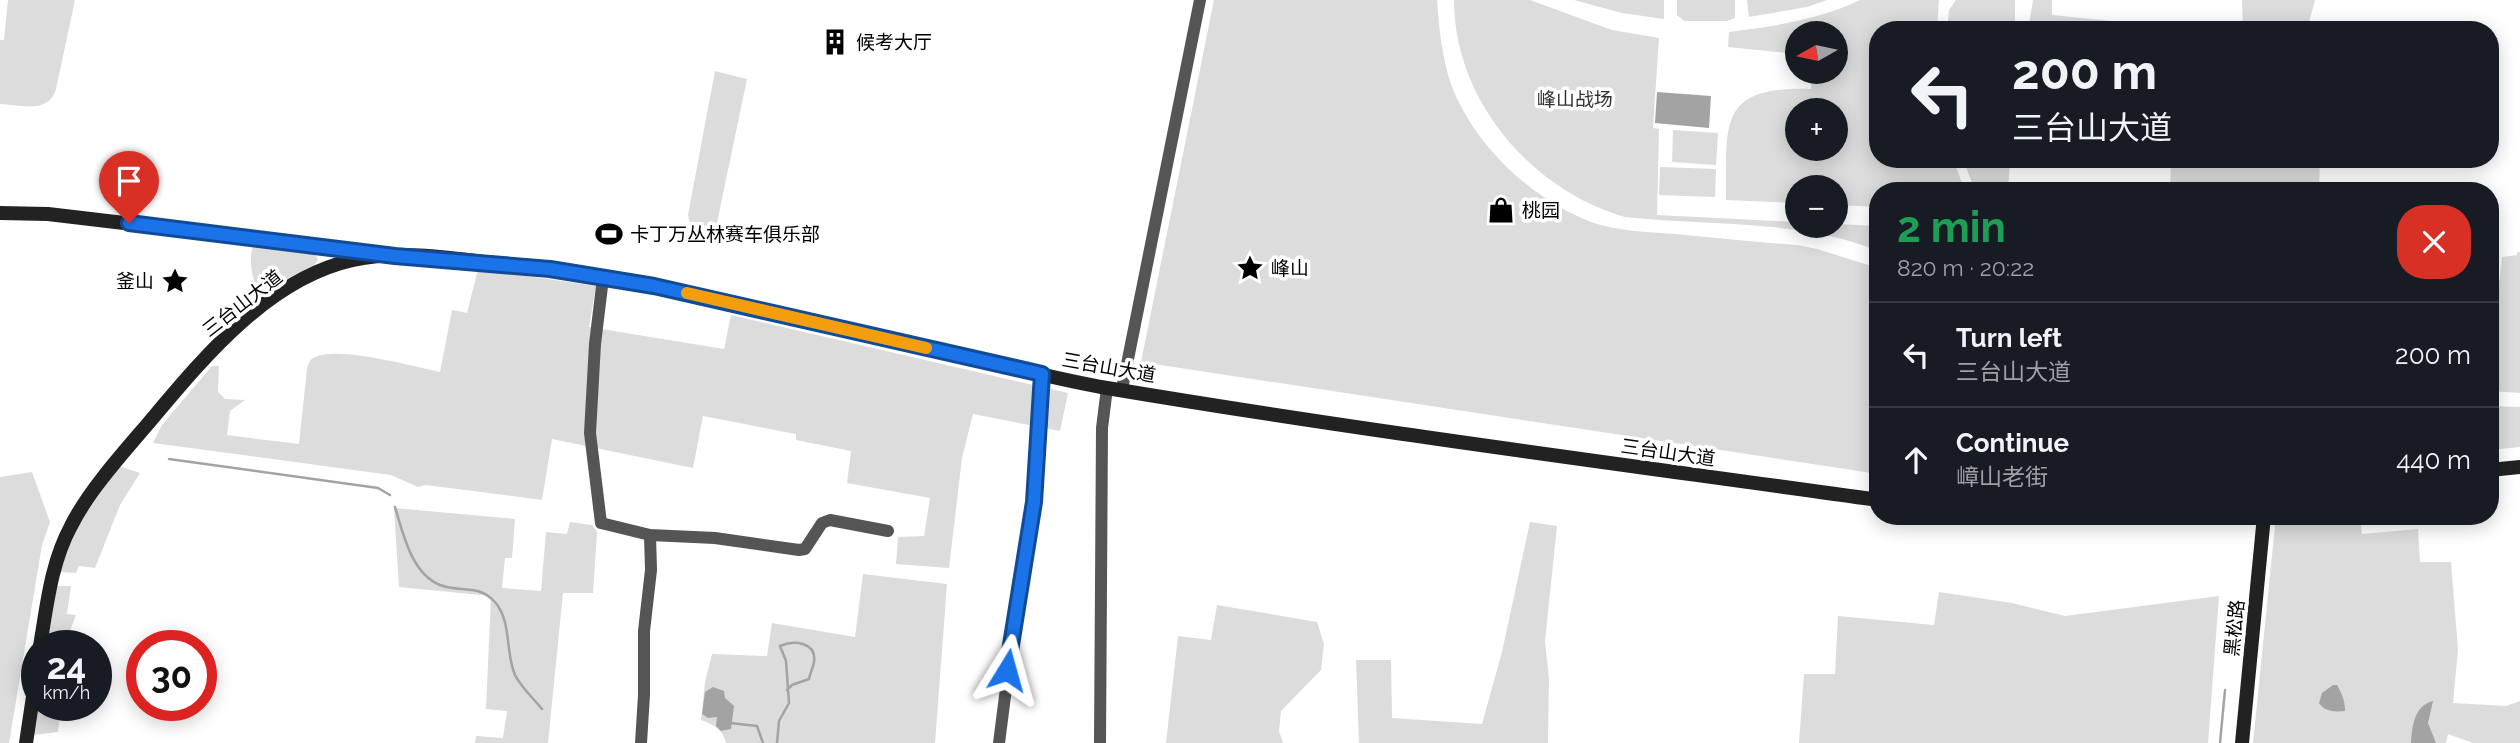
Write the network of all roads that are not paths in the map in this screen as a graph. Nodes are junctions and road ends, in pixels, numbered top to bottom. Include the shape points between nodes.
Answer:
1 (1200, 0) edge
2 (0, 213) edge
3 (395, 256) junction
4 (603, 278) junction
5 (1042, 374) junction
6 (1114, 389) junction
7 (2520, 467) edge
8 (2499, 469) edge
9 (1869, 499) edge
10 (2263, 525) edge
11 (888, 531) dead end
12 (650, 535) junction
13 (42, 630) edge
14 (29, 721) edge
15 (26, 743) edge
16 (641, 743) edge
17 (999, 743) edge
18 (1100, 743) edge
19 (2242, 743) edge

1 - 6 street
2 - 3 main road via 48,214
3 - 4 main road, 三台山大道
3 - 13 main road, 三台山大道 via 356,259 313,275 271,299 213,348 118,459 72,523 58,554
4 - 5 main road, 三台山大道
4 - 12 street via 590,433 601,523
5 - 6 main road, 三台山大道
5 - 17 street via 1034,502
6 - 9 main road, 三台山大道
6 - 18 street via 1102,428
7 - 8 main road
10 - 19 main road, 黑松路
11 - 12 street via 830,520 799,550 715,538
12 - 16 street
14 - 15 main road

